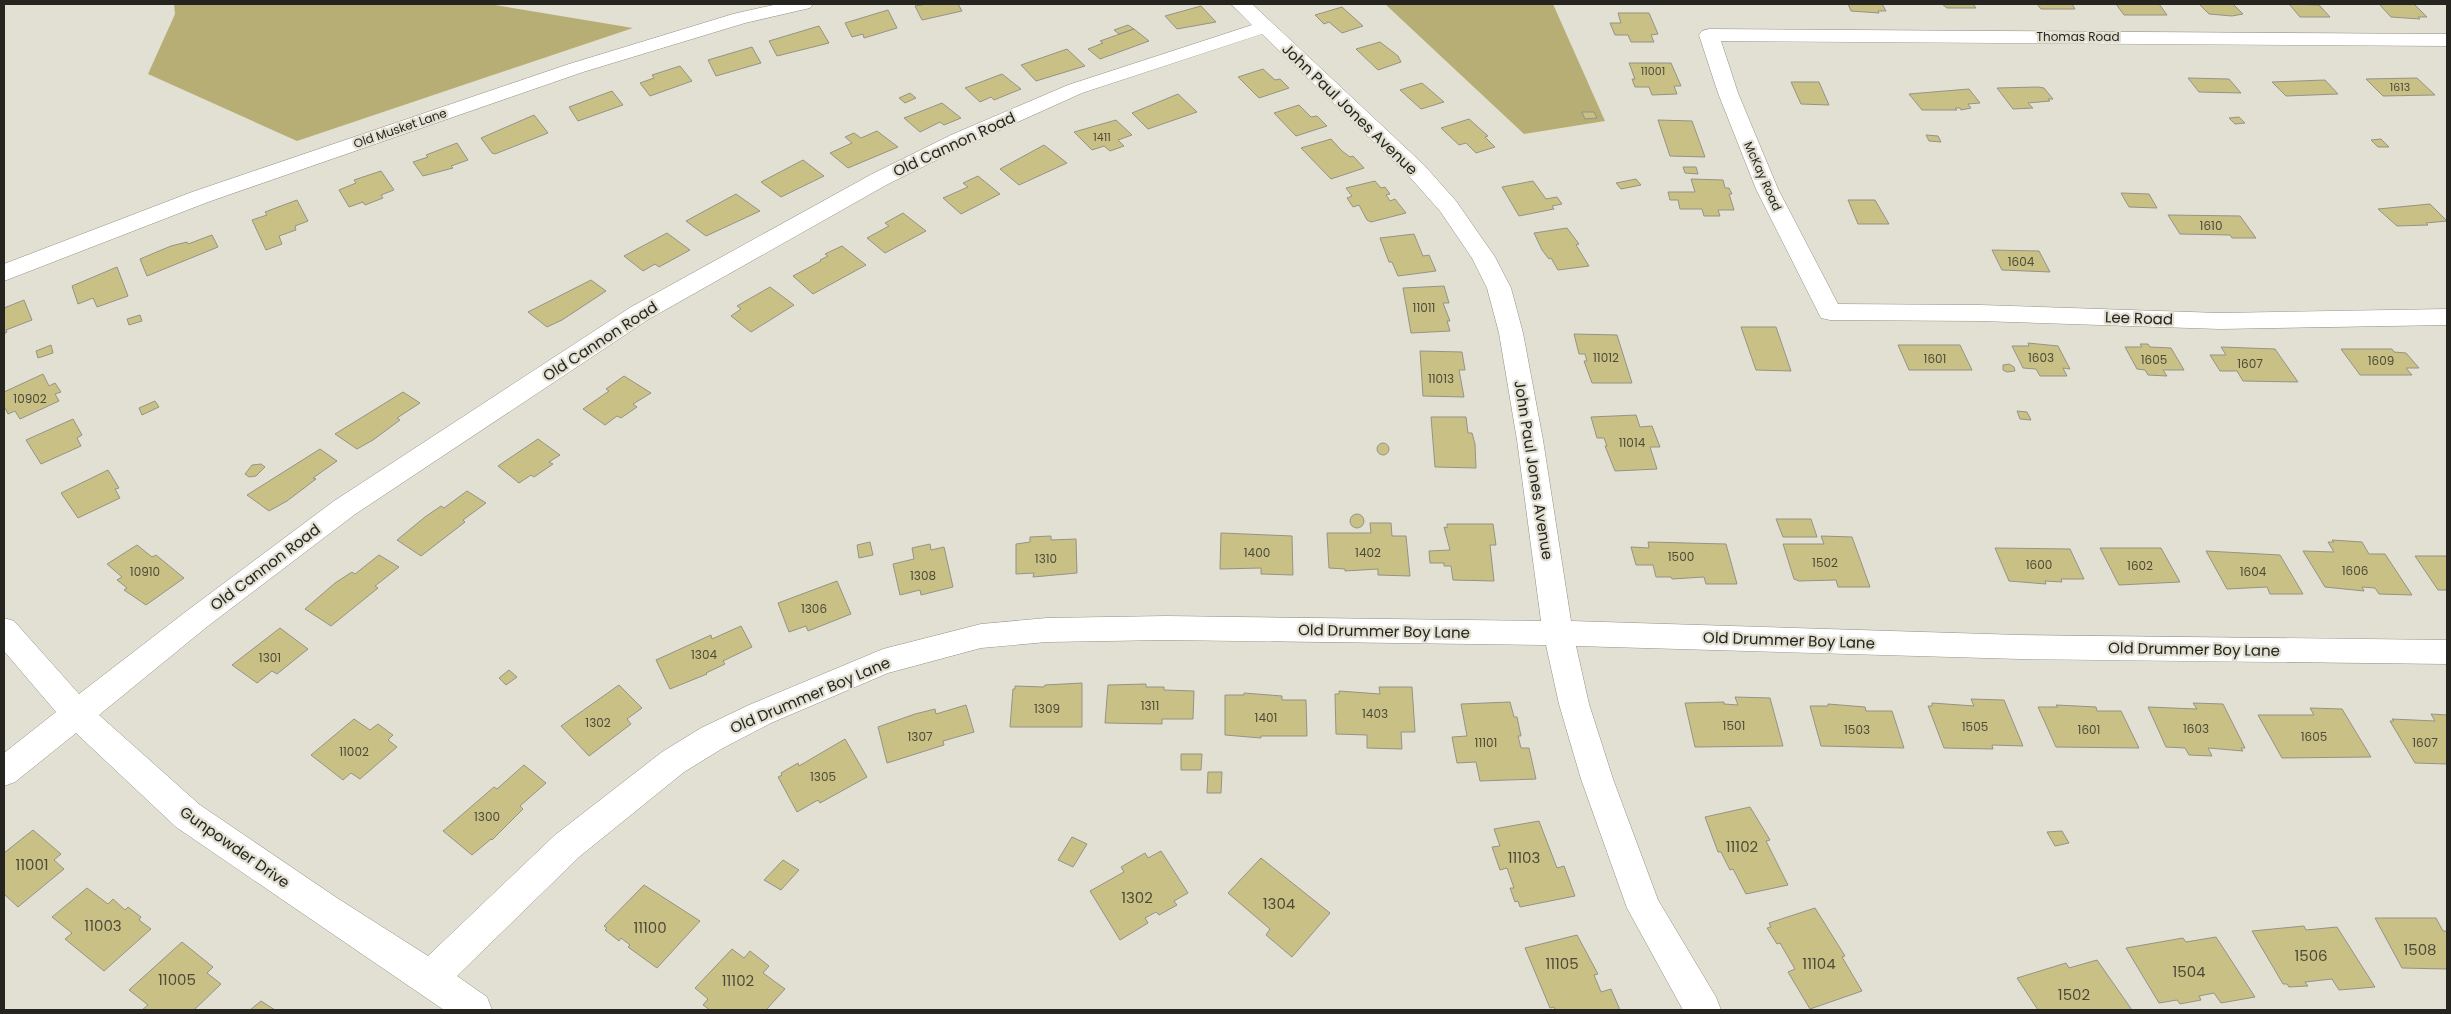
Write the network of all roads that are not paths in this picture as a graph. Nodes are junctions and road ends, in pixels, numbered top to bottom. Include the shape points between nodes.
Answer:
1 (803, 4) edge
2 (1241, 4) edge
3 (1264, 27) junction
4 (1709, 35) joint
5 (2447, 40) edge
6 (4, 274) edge
7 (1830, 312) joint
8 (2447, 317) edge
9 (4, 630) edge
10 (1558, 633) junction
11 (2447, 652) edge
12 (76, 714) junction
13 (4, 772) edge
14 (430, 978) junction
15 (474, 1010) edge
16 (1703, 1010) edge

1 - 6 street, Old Musket Lane via 740,18 576,68 200,197
2 - 3 street, John Paul Jones Avenue
3 - 10 street, John Paul Jones Avenue via 1416,170 1448,206 1483,257 1499,288 1511,333 1530,440
3 - 12 street, Old Cannon Road via 1076,89 960,140 880,179 640,313 344,508
4 - 5 street, Thomas Road
4 - 7 street, McKay Road via 1728,93 1767,189
7 - 8 street, Lee Road via 2220,321
9 - 12 street, Gunpowder Drive
10 - 11 street, Old Drummer Boy Lane via 2020,647
10 - 14 street, Old Drummer Boy Lane via 1166,628 1047,630 981,636 883,662 760,714 673,762 567,846
10 - 16 street, John Paul Jones Avenue via 1596,779 1644,908
12 - 13 street, Old Cannon Road
12 - 14 street, Gunpowder Drive via 188,816
14 - 15 street, Gunpowder Drive

